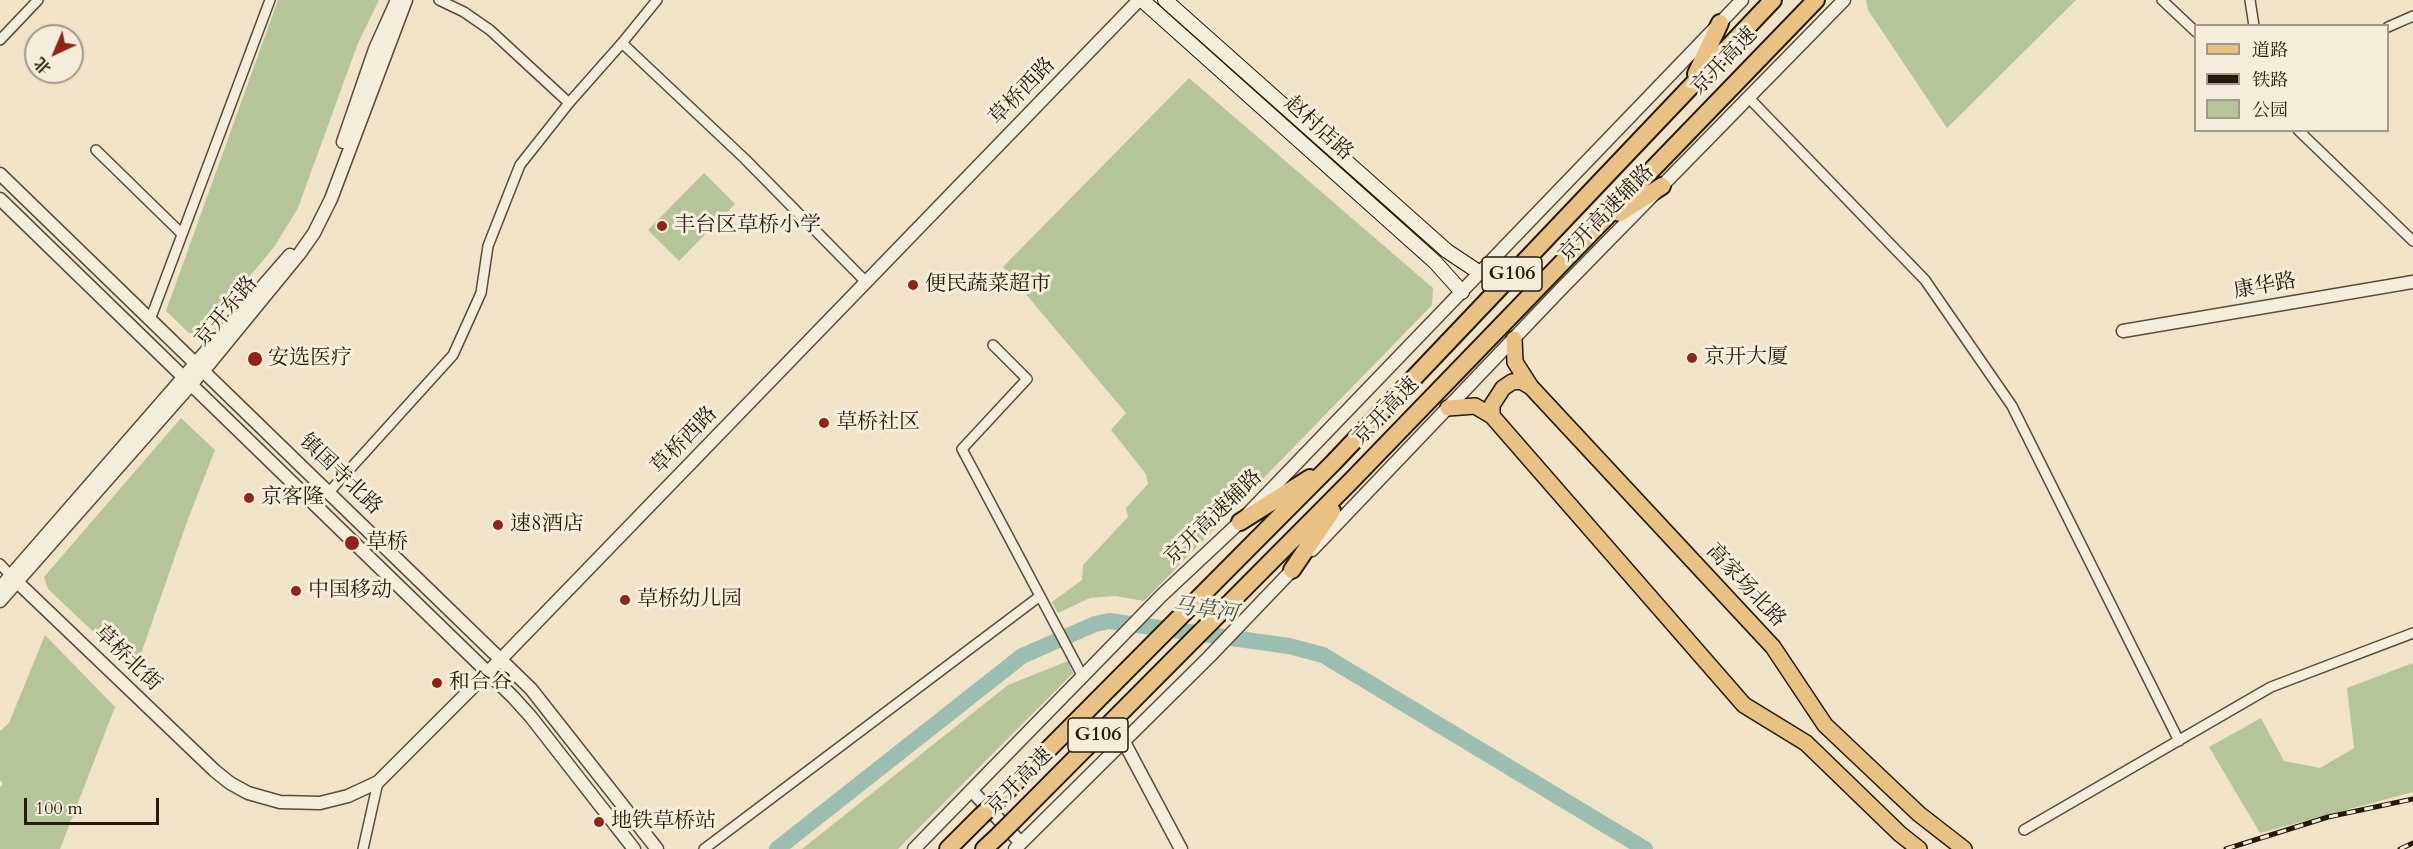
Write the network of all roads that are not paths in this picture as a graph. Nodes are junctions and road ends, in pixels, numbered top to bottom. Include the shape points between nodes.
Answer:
1 (38, 0) edge
2 (270, 0) edge
3 (397, 0) edge
4 (406, 0) edge
5 (439, 0) edge
6 (657, 0) edge
7 (1141, 0) edge
8 (1165, 0) edge
9 (1742, 0) edge
10 (1773, 0) edge
11 (1816, 0) edge
12 (1844, 0) edge
13 (2162, 0) edge
14 (2250, 0) edge
15 (2413, 16) edge
16 (1720, 23) junction
17 (2254, 24) edge
18 (2389, 27) edge
19 (2194, 30) edge
20 (0, 40) edge
21 (622, 43) junction
22 (1691, 85) junction
23 (1748, 97) junction
24 (568, 103) junction
25 (2300, 132) edge
26 (96, 150) dead end
27 (0, 174) edge
28 (1662, 186) junction
29 (0, 200) edge
30 (1597, 228) junction
31 (182, 234) junction
32 (2413, 241) edge
33 (1480, 273) junction
34 (866, 282) junction
35 (2413, 282) edge
36 (1462, 292) junction
37 (150, 320) junction
38 (2123, 331) dead end
39 (1514, 339) junction
40 (993, 345) dead end
41 (199, 367) junction
42 (187, 380) junction
43 (1531, 387) junction
44 (1448, 408) junction
45 (1492, 416) junction
46 (1333, 463) junction
47 (1352, 480) junction
48 (330, 491) junction
49 (1240, 522) junction
50 (0, 564) edge
51 (1292, 570) junction
52 (14, 579) junction
53 (0, 588) edge
54 (1040, 596) junction
55 (0, 601) edge
56 (2413, 633) edge
57 (501, 659) junction
58 (488, 673) junction
59 (1083, 677) junction
60 (2179, 741) junction
61 (1124, 742) junction
62 (215, 771) joint
63 (378, 782) junction
64 (972, 791) junction
65 (2024, 830) dead end
66 (1018, 846) edge
67 (363, 849) edge
68 (634, 849) edge
69 (657, 849) edge
70 (704, 849) edge
71 (914, 849) edge
72 (948, 849) edge
73 (984, 849) edge
74 (1181, 849) edge
75 (1919, 849) edge
76 (1964, 849) edge

1 - 20 street
2 - 31 street
3 - 41 street, 京开东路 via 375,49 315,215 292,253
4 - 41 street, 京开东路 via 314,233 281,279
5 - 24 street via 490,30
6 - 21 street
7 - 34 street, 草桥西路
7 - 36 main road, 赵村店路 via 1435,262
8 - 33 main road, 赵村店路 via 1447,251
9 - 16 street, 京开高速辅路
10 - 22 highway, 京开高速 / G106
11 - 30 highway, 京开高速 / G106
12 - 23 street, 京开高速辅路
13 - 19 street
14 - 17 street
15 - 18 street
16 - 22 highway
16 - 33 street, 京开高速辅路
21 - 24 street
21 - 34 street via 745,159
22 - 46 highway, 京开高速 / G106
23 - 28 street, 京开高速辅路
23 - 60 street via 1925,280 2012,406
24 - 48 street via 520,165 488,246 481,293 453,355
25 - 32 street
26 - 31 street
27 - 37 street, 镇国寺北路
28 - 30 highway
28 - 39 street, 京开高速辅路
29 - 42 street, 镇国寺北路
30 - 47 highway, 京开高速 / G106
31 - 37 street
33 - 36 street, 京开高速辅路
34 - 57 street, 草桥西路
35 - 38 street, 康华路
36 - 49 street, 京开高速辅路
37 - 41 street, 镇国寺北路
39 - 43 main road, 高家场北路 via 1515,362
39 - 44 street, 京开高速辅路
40 - 54 street via 1027,379 962,449
41 - 42 street, 京开东路
41 - 48 street, 镇国寺北路
42 - 52 street, 京开东路
42 - 58 street, 镇国寺北路
43 - 45 main road via 1521,381 1503,388 1492,405
43 - 76 main road, 高家场北路 via 1773,647 1824,725 1919,814
44 - 45 main road via 1476,406
44 - 51 street, 京开高速辅路
45 - 75 main road via 1744,705 1806,743
46 - 49 highway
46 - 72 highway, 京开高速 / G106, bridge
47 - 51 highway
47 - 73 highway, 京开高速 / G106, bridge
48 - 57 street, 镇国寺北路
49 - 59 street, 京开高速辅路
50 - 52 street
51 - 61 street, 京开高速辅路
52 - 53 street, 京开东路
52 - 55 street, 京开东路
52 - 62 street, 草桥北街
54 - 59 street
54 - 70 street
56 - 60 street via 2271,687
57 - 58 street, 草桥西路
57 - 69 street, 镇国寺北路 via 531,689
58 - 63 street, 草桥西路
58 - 68 street, 镇国寺北路 via 531,717
59 - 64 street
60 - 65 street
61 - 66 street
61 - 74 street
62 - 63 street, 草桥西路 via 248,793 280,802 320,803
63 - 67 street
64 - 66 street
64 - 71 street

